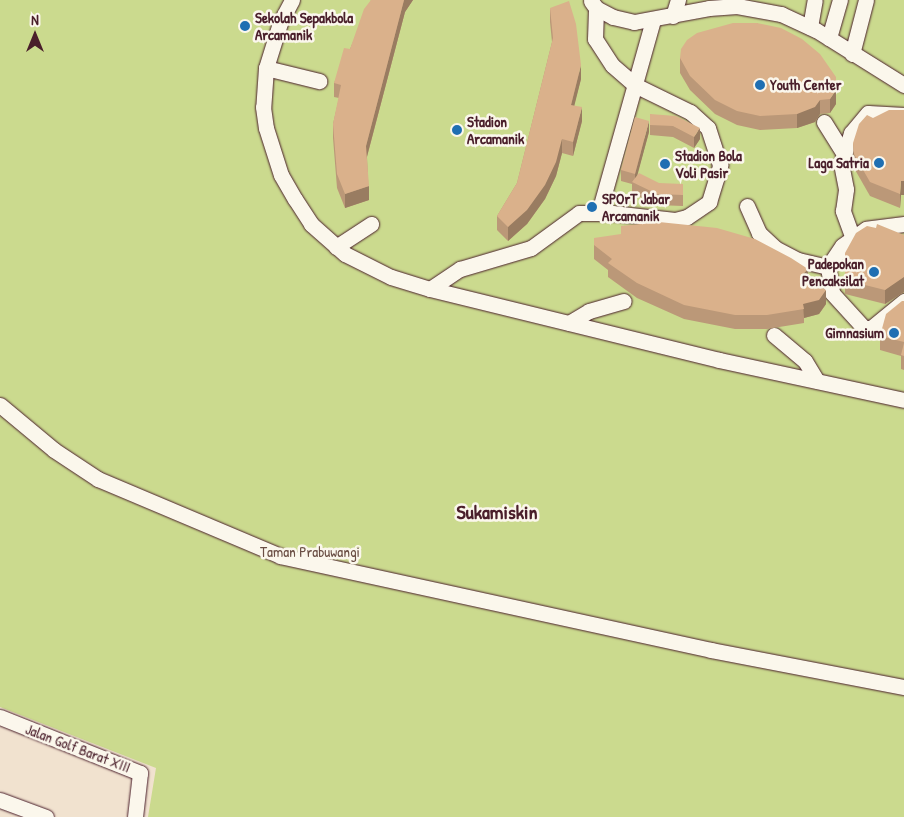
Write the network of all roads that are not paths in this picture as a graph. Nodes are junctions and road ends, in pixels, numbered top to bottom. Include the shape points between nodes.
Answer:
1 (292, 0) edge
2 (678, 0) edge
3 (816, 0) edge
4 (840, 0) edge
5 (866, 0) edge
6 (738, 3) edge
7 (593, 4) edge
8 (710, 4) edge
9 (764, 5) edge
10 (783, 7) edge
11 (673, 16) junction
12 (653, 20) junction
13 (810, 27) junction
14 (829, 38) junction
15 (852, 54) junction
16 (266, 68) junction
17 (319, 81) dead end
18 (635, 85) junction
19 (904, 85) edge
20 (904, 115) edge
21 (824, 122) dead end
22 (843, 153) junction
23 (747, 206) dead end
24 (599, 212) junction
25 (371, 224) dead end
26 (904, 224) edge
27 (852, 236) junction
28 (336, 247) junction
29 (828, 267) junction
30 (430, 289) junction
31 (624, 301) dead end
32 (904, 301) edge
33 (569, 323) junction
34 (774, 335) dead end
35 (817, 381) junction
36 (904, 400) edge
37 (0, 404) edge
38 (904, 687) edge
39 (0, 718) edge
40 (0, 800) edge
41 (46, 817) edge
42 (135, 817) edge

1 - 16 street via 280,23
2 - 11 street
3 - 13 street
4 - 14 street
5 - 15 street
6 - 8 street
6 - 9 street
7 - 12 street via 613,17 634,22
7 - 18 street via 594,32 602,54
8 - 11 street
9 - 10 street
10 - 13 street
11 - 12 street
12 - 18 street
13 - 14 street
14 - 15 street
15 - 19 street
16 - 17 street
16 - 28 street via 263,107 281,175 311,224
18 - 24 street
18 - 24 street via 690,112 708,128 720,165 714,191 702,208 675,220
20 - 22 street via 874,112 863,116 850,133
21 - 22 street
22 - 27 street via 846,189 843,211
23 - 29 street via 759,233 775,248 798,260
24 - 30 street via 579,213 531,248 460,270
25 - 28 street
26 - 27 street via 878,225
27 - 29 street via 836,252
28 - 30 street via 366,267
29 - 32 street via 832,293 864,328 871,328
30 - 33 street
31 - 33 street via 589,311
33 - 35 street
34 - 35 street via 806,361
35 - 36 street
37 - 38 street via 54,450 98,478 280,556 702,648
39 - 42 street, Jalan Golf Barat XIII via 140,773
40 - 41 street

